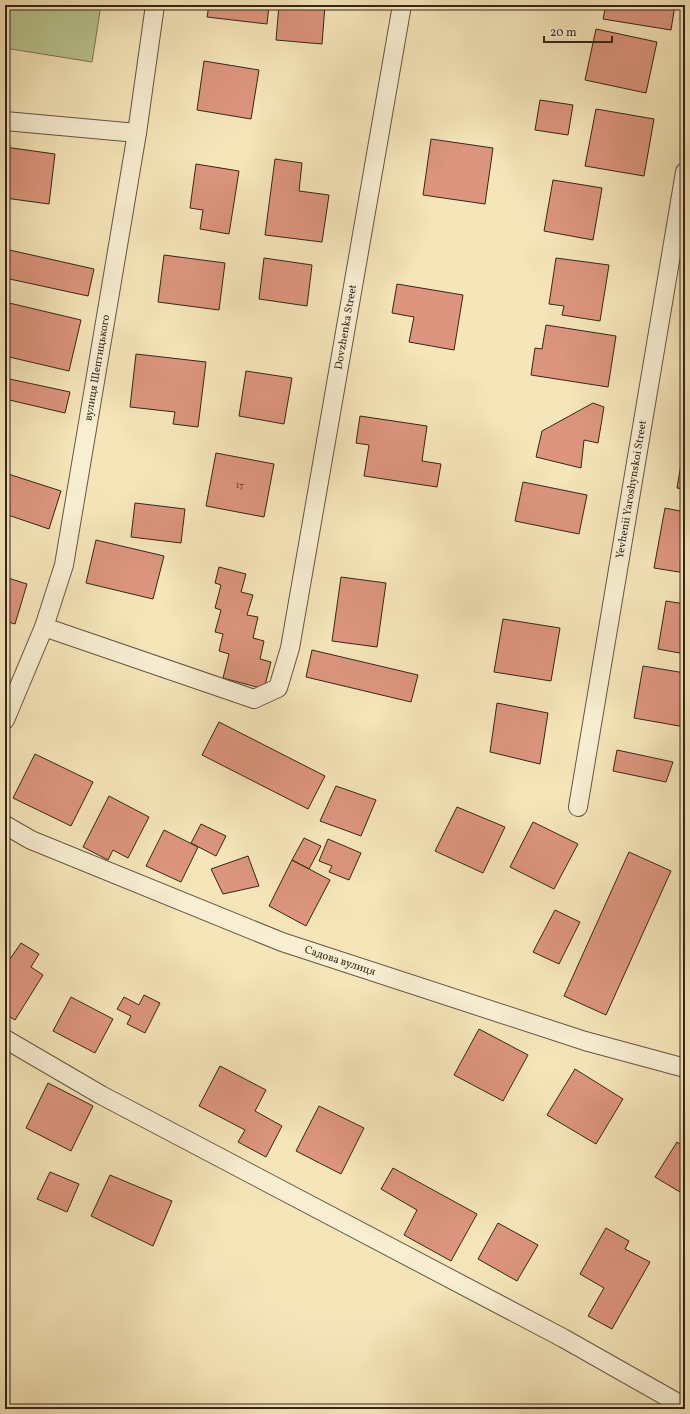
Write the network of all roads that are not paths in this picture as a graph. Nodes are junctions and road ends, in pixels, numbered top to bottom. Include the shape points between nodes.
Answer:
1 (155, 5) edge
2 (402, 5) edge
3 (5, 121) edge
4 (137, 133) junction
5 (685, 172) edge
6 (44, 627) junction
7 (5, 720) edge
8 (578, 807) dead end
9 (5, 825) edge
10 (5, 1039) edge
11 (685, 1068) edge
12 (685, 1407) edge

1 - 4 street, вулиця Шептицького
2 - 6 street, Dovzhenka Street via 290,648 278,688 254,699
3 - 4 street
4 - 6 street, вулиця Шептицького via 64,565
5 - 8 street, Yevhenii Yaroshynskoi Street
6 - 7 street, вулиця Шептицького
9 - 11 street, Садова вулиця via 31,840 282,942 585,1041
10 - 12 street via 101,1095 563,1338

